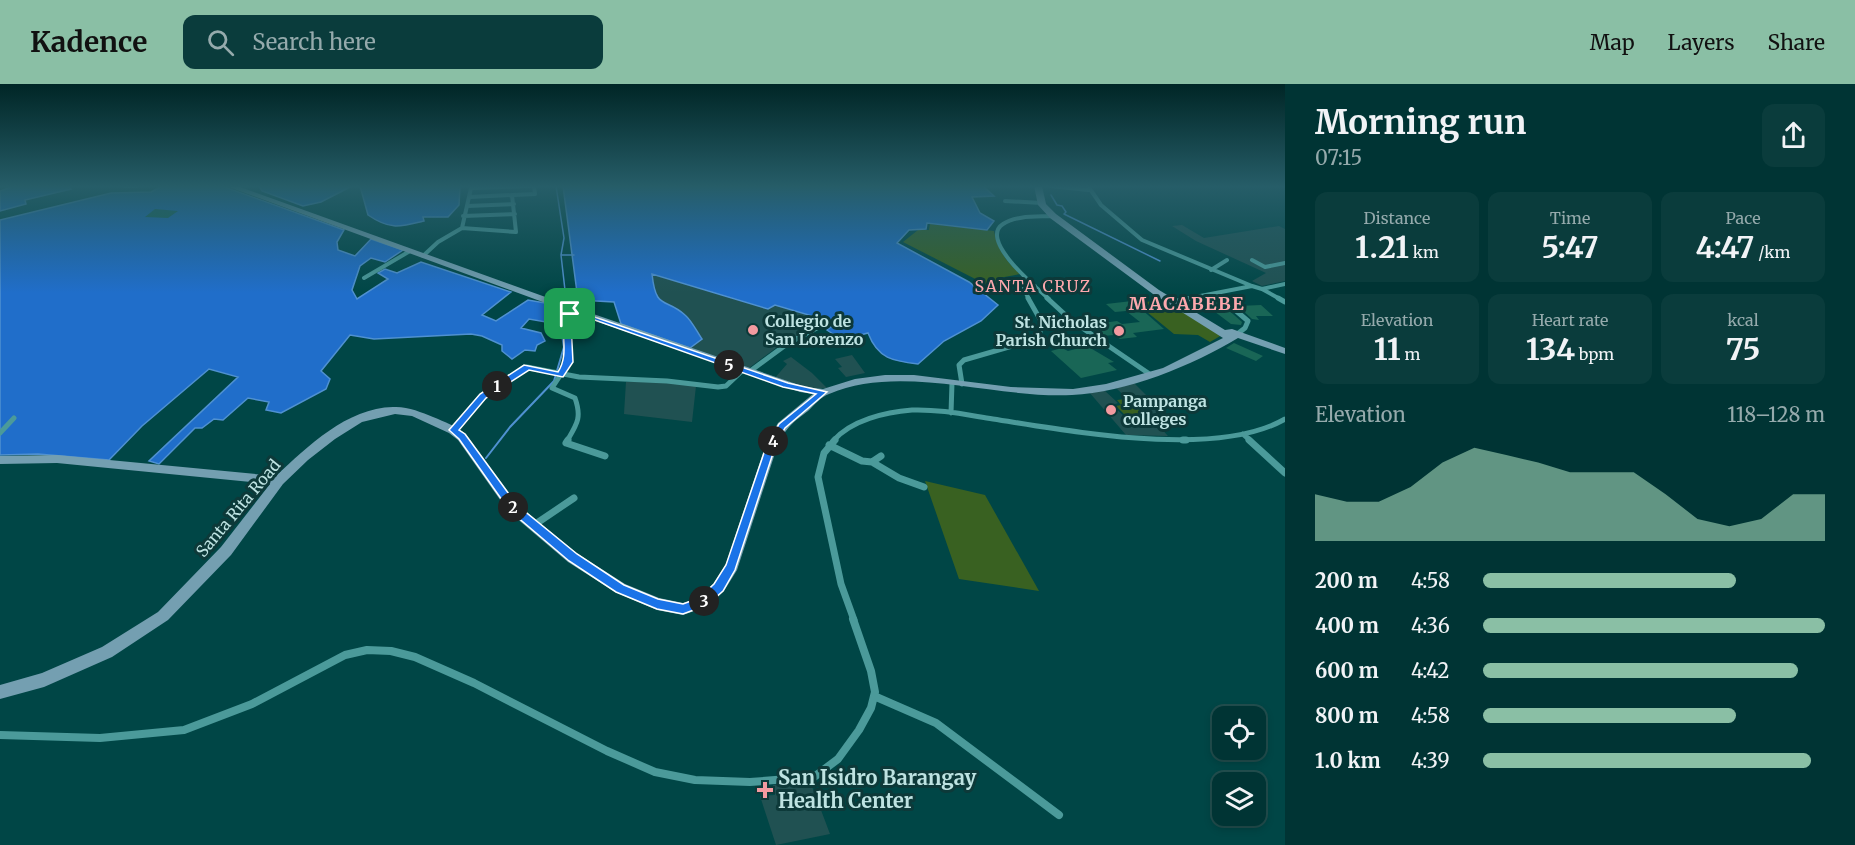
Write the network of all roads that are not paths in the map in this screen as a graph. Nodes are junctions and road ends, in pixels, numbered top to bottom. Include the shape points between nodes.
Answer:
1 (328, 222) edge
2 (463, 222) edge
3 (492, 222) edge
4 (515, 222) edge
5 (1010, 222) edge
6 (1061, 222) edge
7 (1120, 222) edge
8 (462, 228) junction
9 (493, 230) junction
10 (410, 251) junction
11 (423, 256) junction
12 (1227, 260) dead end
13 (1252, 260) dead end
14 (1285, 263) edge
15 (1277, 265) junction
16 (1211, 270) junction
17 (1285, 270) edge
18 (364, 278) dead end
19 (1285, 284) edge
20 (1035, 286) junction
21 (1252, 286) junction
22 (1262, 289) junction
23 (1216, 294) junction
24 (1187, 299) junction
25 (1172, 302) junction
26 (1285, 302) edge
27 (572, 310) junction
28 (1190, 311) junction
29 (826, 323) dead end
30 (1233, 336) junction
31 (1285, 351) edge
32 (746, 371) junction
33 (556, 375) junction
34 (1151, 375) junction
35 (957, 383) junction
36 (823, 392) junction
37 (951, 413) junction
38 (14, 418) dead end
39 (1285, 419) edge
40 (453, 430) junction
41 (0, 433) edge
42 (1243, 434) junction
43 (829, 445) junction
44 (606, 456) dead end
45 (881, 456) dead end
46 (0, 460) edge
47 (872, 462) junction
48 (1285, 473) edge
49 (279, 481) junction
50 (924, 487) dead end
51 (574, 498) dead end
52 (534, 525) junction
53 (0, 692) edge
54 (874, 696) junction
55 (0, 735) edge
56 (1059, 815) dead end

1 - 10 street
2 - 8 street
3 - 9 street
4 - 9 street via 516,232
5 - 20 street via 1002,224 997,237 1008,261
6 - 25 street
7 - 16 street via 1142,240
8 - 9 street
8 - 11 street
10 - 11 street
10 - 18 street
11 - 27 street
12 - 16 street
13 - 15 street via 1265,267
14 - 15 street
15 - 17 street
16 - 21 street
19 - 22 street
20 - 34 street via 1072,321
20 - 35 street via 1023,288 1042,326 1041,333 1036,339 964,360 959,365
21 - 22 street
21 - 23 street
22 - 26 street
23 - 24 street
23 - 30 street via 1248,321
24 - 25 street
24 - 28 street
25 - 28 street
27 - 32 street
27 - 33 street via 567,323 569,362
28 - 30 street via 1213,328
29 - 32 street
30 - 31 street
30 - 34 street
32 - 33 street via 726,386 718,387
32 - 36 street via 804,390
33 - 40 street via 527,367 483,396
33 - 44 street via 552,388 575,398 580,412 566,443
34 - 35 street via 1074,392
35 - 36 street via 885,378
35 - 37 street
36 - 52 street, Santa Rita Road via 782,426 771,444 732,567 703,602 683,609 657,604 620,588 573,558
37 - 42 street via 1144,438 1185,440
37 - 43 street via 913,410 885,414 867,419
38 - 41 street
39 - 42 street
40 - 49 street, Santa Rita Road via 414,413 380,412 358,419 331,436
40 - 52 street, Santa Rita Road via 462,436 513,508
42 - 48 street
43 - 47 street
43 - 54 street via 818,477 841,584 871,671
45 - 47 street
46 - 49 street via 67,460
47 - 50 street
49 - 53 street, Santa Rita Road via 226,551 163,616 107,652 44,680
51 - 52 street
54 - 55 street via 859,730 838,759 814,777 750,783 695,780 655,772 474,683 415,657 390,651 345,655 252,704 184,730 100,738
54 - 56 street via 936,723

